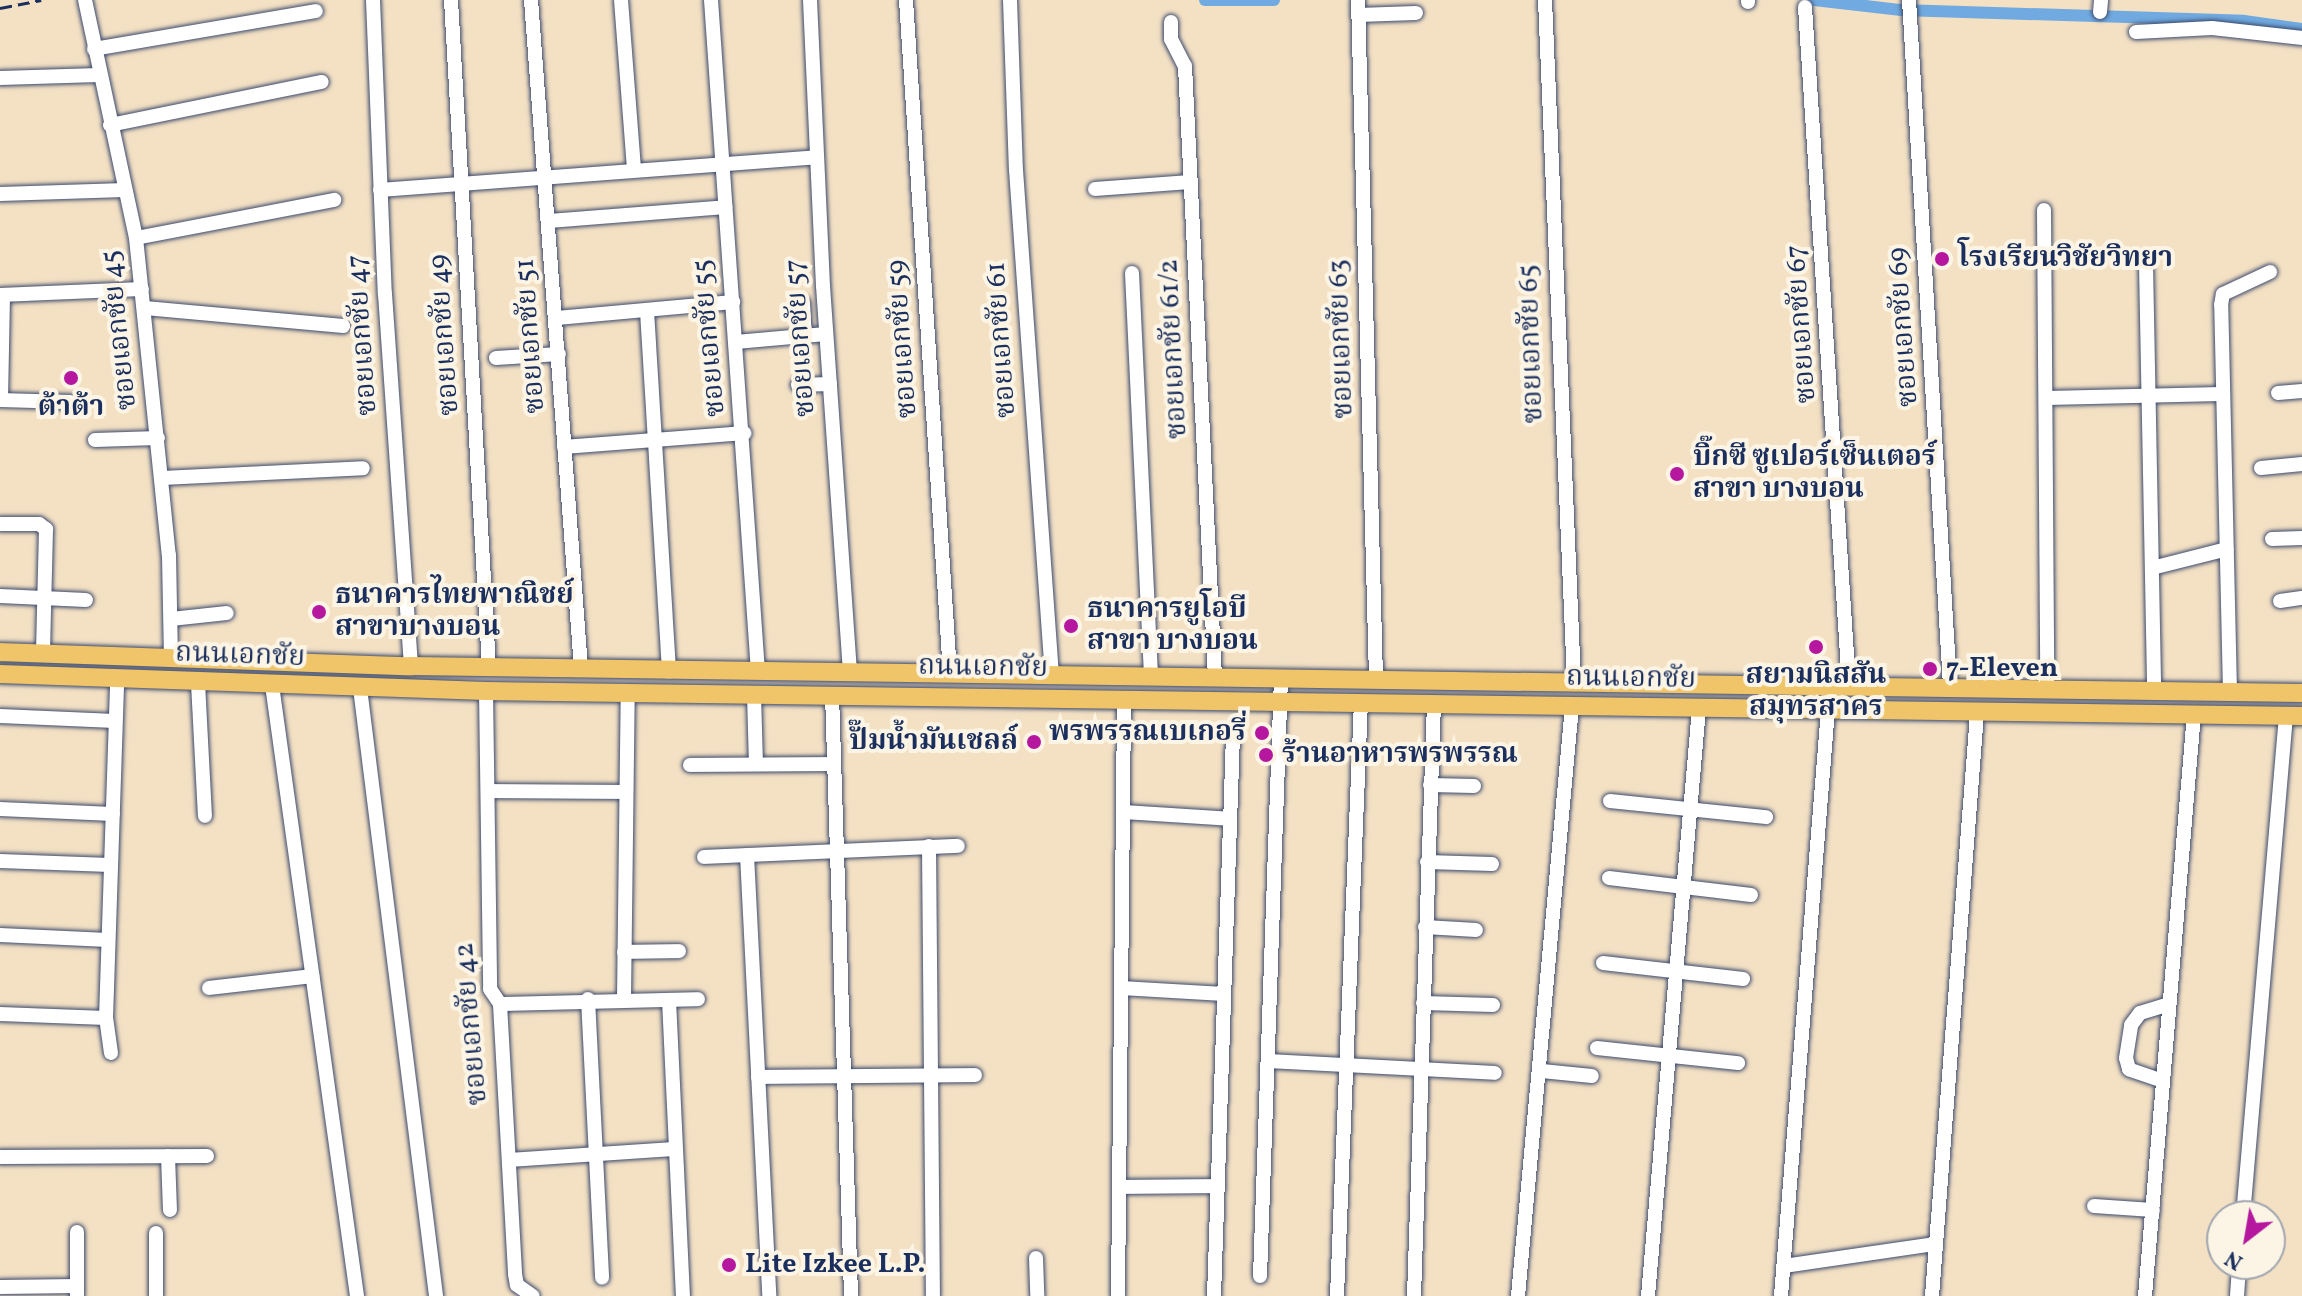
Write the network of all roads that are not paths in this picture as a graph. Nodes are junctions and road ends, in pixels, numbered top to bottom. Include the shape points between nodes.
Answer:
1 (373, 0) edge
2 (451, 0) edge
3 (531, 0) edge
4 (621, 0) edge
5 (711, 0) edge
6 (810, 0) edge
7 (906, 0) edge
8 (1010, 0) edge
9 (1545, 3) edge
10 (86, 5) edge
11 (1909, 6) edge
12 (1358, 7) edge
13 (1805, 7) dead end
14 (316, 11) dead end
15 (1416, 13) dead end
16 (1171, 22) dead end
17 (2136, 32) dead end
18 (2302, 38) edge
19 (94, 49) junction
20 (99, 75) junction
21 (0, 78) edge
22 (322, 82) dead end
23 (110, 125) junction
24 (817, 157) junction
25 (722, 164) junction
26 (634, 170) junction
27 (546, 178) junction
28 (1190, 182) junction
29 (461, 185) junction
30 (1095, 189) dead end
31 (125, 190) junction
32 (380, 190) junction
33 (0, 194) edge
34 (334, 200) dead end
35 (725, 207) junction
36 (2044, 210) dead end
37 (549, 221) junction
38 (136, 238) junction
39 (2146, 264) dead end
40 (2270, 272) dead end
41 (1132, 273) dead end
42 (142, 289) junction
43 (1, 295) edge
44 (733, 302) junction
45 (803, 303) dead end
46 (145, 308) junction
47 (647, 311) junction
48 (557, 318) junction
49 (343, 326) dead end
50 (826, 334) junction
51 (805, 336) junction
52 (736, 342) junction
53 (559, 354) junction
54 (496, 358) dead end
55 (830, 384) junction
56 (798, 385) dead end
57 (2302, 391) edge
58 (2278, 393) dead end
59 (2221, 394) junction
60 (2148, 397) junction
61 (2047, 398) junction
62 (1, 400) edge
63 (70, 402) dead end
64 (744, 433) junction
65 (158, 438) junction
66 (95, 440) dead end
67 (656, 440) junction
68 (564, 447) junction
69 (2302, 464) edge
70 (363, 468) dead end
71 (2261, 468) dead end
72 (162, 478) junction
73 (0, 524) edge
74 (2302, 538) edge
75 (2272, 539) dead end
76 (2227, 549) junction
77 (2152, 568) junction
78 (0, 596) edge
79 (44, 598) junction
80 (2302, 598) edge
81 (86, 600) dead end
82 (2280, 601) dead end
83 (227, 613) dead end
84 (171, 619) junction
85 (0, 652) edge
86 (43, 654) junction
87 (171, 659) junction
88 (411, 666) junction
89 (489, 667) junction
90 (581, 668) junction
91 (628, 669) junction
92 (669, 671) junction
93 (758, 672) junction
94 (850, 673) junction
95 (0, 674) edge
96 (950, 674) junction
97 (1052, 676) junction
98 (1151, 676) junction
99 (1215, 677) junction
100 (1281, 677) junction
101 (1376, 677) junction
102 (117, 680) junction
103 (1574, 681) junction
104 (198, 683) junction
105 (272, 685) junction
106 (1849, 685) junction
107 (1950, 686) junction
108 (2047, 687) junction
109 (360, 688) junction
110 (2154, 690) junction
111 (486, 691) junction
112 (2230, 692) junction
113 (628, 693) junction
114 (2302, 693) edge
115 (754, 694) junction
116 (832, 694) junction
117 (1124, 699) junction
118 (1281, 701) junction
119 (1361, 702) junction
120 (1434, 703) junction
121 (1572, 706) junction
122 (1699, 708) junction
123 (1828, 709) junction
124 (1977, 714) junction
125 (2194, 714) junction
126 (0, 716) edge
127 (2294, 716) edge
128 (115, 721) junction
129 (1233, 735) dead end
130 (756, 764) junction
131 (833, 764) junction
132 (690, 765) dead end
133 (1430, 785) junction
134 (1474, 786) dead end
135 (488, 791) junction
136 (624, 792) junction
137 (1610, 801) dead end
138 (0, 809) edge
139 (1693, 809) junction
140 (1123, 812) junction
141 (113, 814) junction
142 (205, 816) dead end
143 (1766, 817) dead end
144 (1230, 819) junction
145 (929, 846) junction
146 (958, 846) dead end
147 (836, 850) junction
148 (747, 855) junction
149 (704, 857) dead end
150 (0, 861) edge
151 (1427, 862) junction
152 (1492, 864) dead end
153 (110, 865) junction
154 (1609, 878) dead end
155 (1684, 889) junction
156 (1751, 895) dead end
157 (1425, 927) junction
158 (1476, 930) dead end
159 (0, 935) edge
160 (108, 940) junction
161 (679, 951) dead end
162 (624, 952) junction
163 (1603, 963) dead end
164 (1678, 973) junction
165 (312, 976) junction
166 (1743, 979) dead end
167 (209, 988) dead end
168 (1121, 988) junction
169 (1224, 994) junction
170 (588, 999) junction
171 (624, 999) junction
172 (698, 999) dead end
173 (669, 1000) junction
174 (1423, 1003) junction
175 (500, 1004) junction
176 (2169, 1004) junction
177 (1493, 1005) dead end
178 (0, 1014) edge
179 (106, 1018) junction
180 (1597, 1048) dead end
181 (111, 1053) dead end
182 (1670, 1057) junction
183 (1268, 1061) junction
184 (1738, 1063) dead end
185 (1346, 1064) junction
186 (1419, 1068) junction
187 (1542, 1071) junction
188 (1495, 1073) dead end
189 (845, 1075) junction
190 (932, 1075) junction
191 (975, 1075) dead end
192 (1592, 1076) dead end
193 (758, 1077) junction
194 (2163, 1081) junction
195 (674, 1149) junction
196 (596, 1154) junction
197 (168, 1156) junction
198 (207, 1156) dead end
199 (0, 1157) edge
200 (509, 1160) junction
201 (1218, 1186) junction
202 (1119, 1187) junction
203 (2245, 1200) edge
204 (2094, 1206) dead end
205 (170, 1210) dead end
206 (2153, 1210) junction
207 (77, 1232) dead end
208 (156, 1233) dead end
209 (1935, 1244) junction
210 (1036, 1258) dead end
211 (1784, 1266) junction
212 (1260, 1276) dead end
213 (602, 1278) dead end
214 (0, 1287) edge
215 (77, 1291) edge
216 (156, 1296) edge
217 (357, 1296) edge
218 (436, 1296) edge
219 (533, 1296) edge
220 (683, 1296) edge
221 (769, 1296) edge
222 (851, 1296) edge
223 (933, 1296) edge
224 (1037, 1296) edge
225 (1118, 1296) edge
226 (1214, 1296) edge
227 (1337, 1296) edge
228 (1414, 1296) edge
229 (1518, 1296) edge
230 (1648, 1296) edge
231 (1781, 1296) edge
232 (1932, 1296) edge
233 (2145, 1296) edge

1 - 32 street, ซอยเอกชัย 47
2 - 29 street, ซอยเอกชัย 49
3 - 27 street, ซอยเอกชัย 51
4 - 26 street
5 - 25 street, ซอยเอกชัย 55
6 - 24 street, ซอยเอกชัย 57
7 - 96 street, ซอยเอกชัย 59
8 - 97 street, ซอยเอกชัย 61 via 1016,170
9 - 103 street, ซอยเอกชัย 65
10 - 19 street, ซอยเอกชัย 45
11 - 107 street, ซอยเอกชัย 69
12 - 15 street
12 - 101 street, ซอยเอกชัย 63
13 - 106 street, ซอยเอกชัย 67
14 - 19 street
16 - 28 street, ซอยเอกชัย 61/2 via 1171,39 1184,59
17 - 18 street via 2212,28
19 - 20 street, ซอยเอกชัย 45
20 - 21 street
20 - 23 street, ซอยเอกชัย 45
22 - 23 street
23 - 31 street, ซอยเอกชัย 45
24 - 25 street
24 - 50 street, ซอยเอกชัย 57
25 - 26 street
25 - 35 street, ซอยเอกชัย 55
26 - 27 street
27 - 29 street
27 - 37 street, ซอยเอกชัย 51
28 - 30 street
28 - 99 street, ซอยเอกชัย 61/2
29 - 32 street
29 - 89 street, ซอยเอกชัย 49
31 - 33 street
31 - 38 street, ซอยเอกชัย 45
32 - 88 street, ซอยเอกชัย 47
34 - 38 street
35 - 37 street
35 - 44 street, ซอยเอกชัย 55
36 - 61 street
37 - 48 street, ซอยเอกชัย 51
38 - 42 street, ซอยเอกชัย 45
39 - 60 street
40 - 59 street via 2222,295
41 - 98 street
42 - 43 street
42 - 46 street, ซอยเอกชัย 45
43 - 62 street
44 - 47 street
44 - 52 street, ซอยเอกชัย 55
45 - 51 street
46 - 49 street
46 - 65 street, ซอยเอกชัย 45
47 - 48 street
47 - 67 street
48 - 53 street, ซอยเอกชัย 51
50 - 51 street
50 - 55 street, ซอยเอกชัย 57
51 - 52 street
52 - 64 street, ซอยเอกชัย 55
53 - 54 street
53 - 68 street, ซอยเอกชัย 51
55 - 56 street
55 - 94 street, ซอยเอกชัย 57
57 - 58 street
59 - 60 street
59 - 76 street
60 - 61 street
60 - 77 street
61 - 108 street
62 - 63 street
64 - 67 street
64 - 93 street, ซอยเอกชัย 55
65 - 66 street
65 - 72 street, ซอยเอกชัย 45
67 - 68 street
67 - 92 street
68 - 90 street, ซอยเอกชัย 51
69 - 71 street
70 - 72 street
72 - 84 street, ซอยเอกชัย 45
73 - 79 street via 39,524 46,529
74 - 75 street
76 - 77 street
76 - 112 street
77 - 110 street
78 - 79 street
79 - 81 street
79 - 86 street
80 - 82 street
83 - 84 street
84 - 87 street, ซอยเอกชัย 45
85 - 86 main road, ถนนเอกชัย
86 - 87 main road, ถนนเอกชัย
87 - 88 main road, ถนนเอกชัย
88 - 89 main road, ถนนเอกชัย
89 - 90 main road, ถนนเอกชัย
90 - 91 main road, ถนนเอกชัย
91 - 92 main road, ถนนเอกชัย
91 - 113 main road
92 - 93 main road, ถนนเอกชัย
93 - 94 main road, ถนนเอกชัย
94 - 96 main road, ถนนเอกชัย
95 - 102 main road, ถนนเอกชัย
96 - 97 main road, ถนนเอกชัย
97 - 98 main road, ถนนเอกชัย
98 - 99 main road, ถนนเอกชัย
99 - 100 main road, ถนนเอกชัย
100 - 101 main road, ถนนเอกชัย
100 - 118 street
101 - 103 main road, ถนนเอกชัย
102 - 104 main road, ถนนเอกชัย
102 - 128 street
103 - 106 main road, ถนนเอกชัย
104 - 105 main road, ถนนเอกชัย
104 - 142 street
105 - 109 main road, ถนนเอกชัย
105 - 165 street
106 - 107 main road, ถนนเอกชัย
107 - 108 main road, ถนนเอกชัย
108 - 110 main road, ถนนเอกชัย
109 - 111 main road, ถนนเอกชัย
109 - 218 street
110 - 112 main road, ถนนเอกชัย
111 - 113 main road, ถนนเอกชัย
111 - 135 street, ซอยเอกชัย 42
112 - 114 main road, ถนนเอกชัย
113 - 115 main road, ถนนเอกชัย
113 - 136 street
115 - 116 main road, ถนนเอกชัย
115 - 130 street
116 - 117 main road, ถนนเอกชัย
116 - 131 street
117 - 118 main road, ถนนเอกชัย
117 - 140 street
118 - 119 main road, ถนนเอกชัย
118 - 183 street
119 - 120 main road, ถนนเอกชัย
119 - 185 street
120 - 121 main road, ถนนเอกชัย
120 - 133 street
121 - 122 main road, ถนนเอกชัย
121 - 187 street
122 - 123 main road, ถนนเอกชัย
122 - 139 street
123 - 124 main road, ถนนเอกชัย
123 - 211 street
124 - 125 main road, ถนนเอกชัย
124 - 209 street
125 - 127 main road, ถนนเอกชัย
125 - 176 street
126 - 128 street
127 - 203 street
128 - 141 street
129 - 144 street
130 - 131 street
130 - 132 street
131 - 147 street
133 - 134 street
133 - 151 street
135 - 136 street
135 - 175 street, ซอยเอกชัย 42 via 490,989
136 - 162 street
137 - 139 street
138 - 141 street
139 - 143 street
139 - 155 street
140 - 144 street
140 - 168 street
141 - 153 street
144 - 169 street
145 - 146 street
145 - 147 street
145 - 190 street
147 - 148 street
147 - 189 street
148 - 149 street
148 - 193 street
150 - 153 street
151 - 152 street
151 - 157 street
153 - 160 street
154 - 155 street
155 - 156 street
155 - 164 street
157 - 158 street
157 - 174 street
159 - 160 street
160 - 179 street
161 - 162 street
162 - 171 street
163 - 164 street
164 - 166 street
164 - 182 street
165 - 167 street
165 - 217 street
168 - 169 street
168 - 202 street
169 - 201 street
170 - 171 street
170 - 175 street
170 - 196 street
171 - 173 street
172 - 173 street
173 - 195 street
174 - 177 street
174 - 186 street
175 - 200 street, ซอยเอกชัย 42
176 - 194 street
176 - 194 street via 2140,1013 2131,1025 2126,1058 2129,1069
178 - 179 street
179 - 181 street
180 - 182 street
182 - 184 street
182 - 230 street
183 - 185 street
183 - 212 street
185 - 186 street
185 - 227 street
186 - 188 street
186 - 228 street
187 - 192 street
187 - 229 street
189 - 190 street
189 - 193 street
189 - 222 street
190 - 191 street
190 - 223 street
193 - 221 street
194 - 206 street
195 - 196 street
195 - 220 street
196 - 200 street
196 - 213 street
197 - 198 street
197 - 199 street
197 - 205 street
200 - 219 street, ซอยเอกชัย 42 via 515,1274 517,1285
201 - 202 street
201 - 226 street
202 - 225 street
204 - 206 street
206 - 233 street
207 - 215 street
208 - 216 street
209 - 211 street
209 - 232 street
210 - 224 street
211 - 231 street
214 - 215 street

